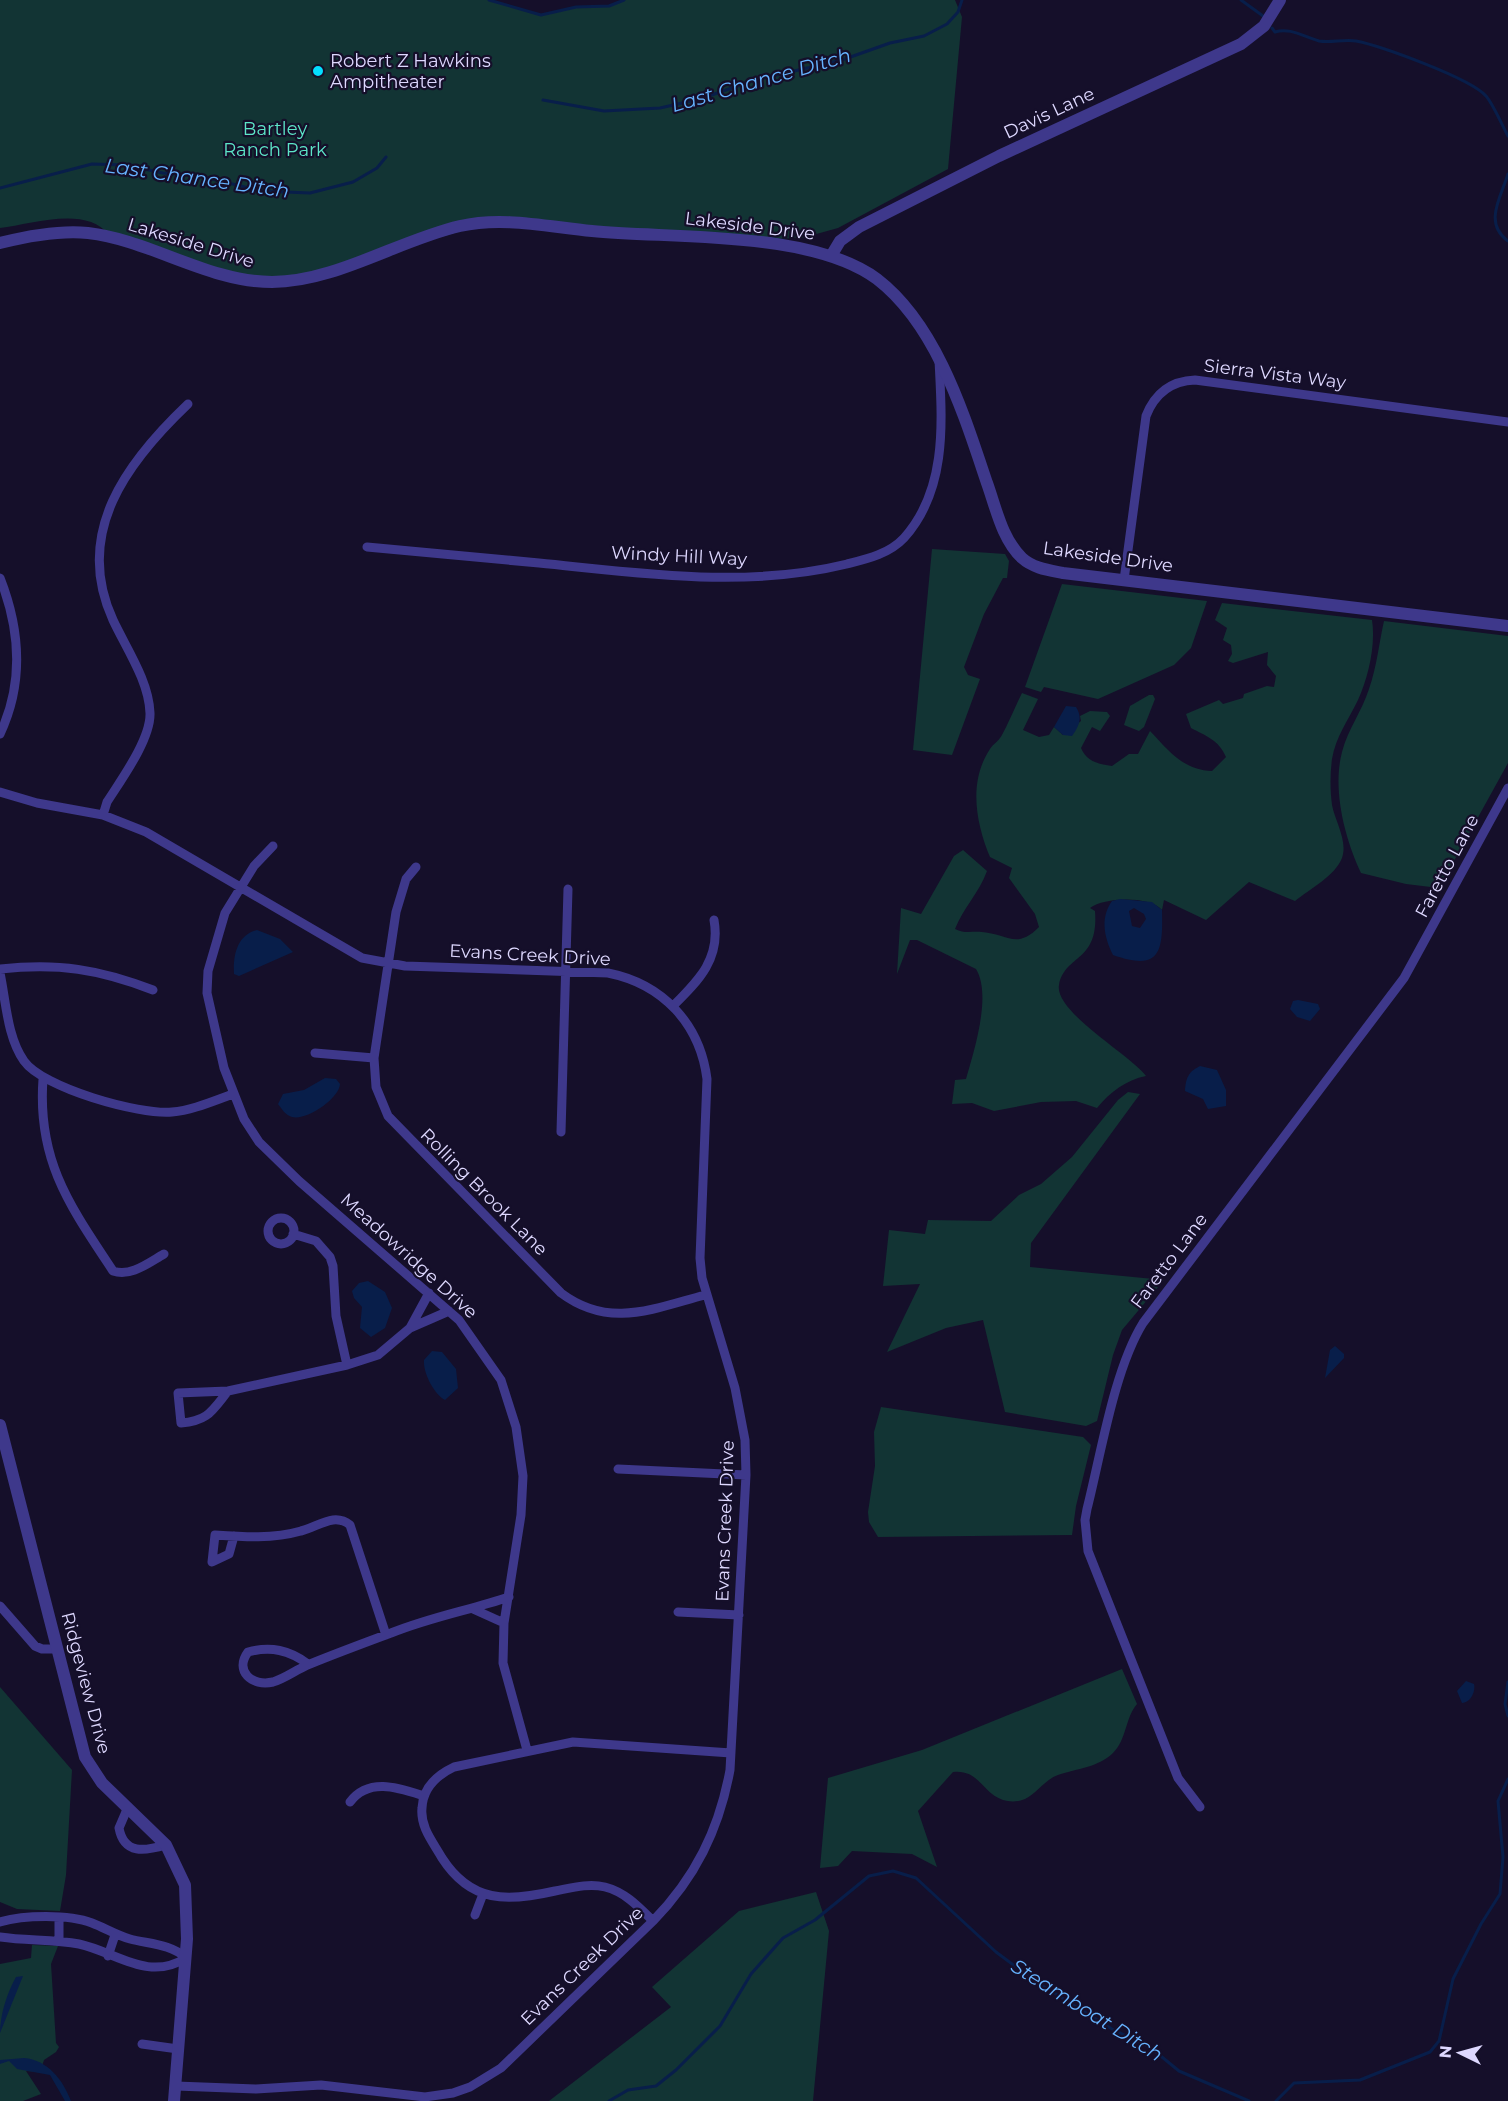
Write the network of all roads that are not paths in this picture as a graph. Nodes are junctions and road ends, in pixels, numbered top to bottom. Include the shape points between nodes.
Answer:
1 (1280, 0) edge
2 (0, 243) edge
3 (831, 256) junction
4 (939, 359) junction
5 (188, 404) dead end
6 (1508, 422) edge
7 (367, 547) dead end
8 (0, 578) edge
9 (1124, 580) junction
10 (1508, 626) edge
11 (0, 734) edge
12 (1508, 788) edge
13 (0, 792) edge
14 (104, 815) junction
15 (273, 846) dead end
16 (416, 867) dead end
17 (236, 885) junction
18 (568, 889) dead end
19 (714, 920) dead end
20 (388, 964) junction
21 (0, 971) edge
22 (566, 971) junction
23 (153, 990) dead end
24 (673, 1006) junction
25 (315, 1053) dead end
26 (374, 1058) junction
27 (43, 1079) junction
28 (233, 1094) junction
29 (561, 1132) dead end
30 (293, 1234) dead end
31 (164, 1254) dead end
32 (429, 1293) junction
33 (705, 1295) junction
34 (448, 1311) junction
35 (410, 1328) junction
36 (347, 1365) junction
37 (228, 1391) junction
38 (0, 1425) edge
39 (618, 1469) dead end
40 (746, 1476) junction
41 (234, 1536) dead end
42 (509, 1597) junction
43 (0, 1605) edge
44 (473, 1609) junction
45 (678, 1612) dead end
46 (739, 1616) junction
47 (504, 1623) junction
48 (386, 1635) junction
49 (57, 1649) junction
50 (308, 1664) junction
51 (527, 1750) junction
52 (731, 1753) junction
53 (424, 1796) junction
54 (350, 1802) dead end
55 (128, 1807) junction
56 (1200, 1808) dead end
57 (166, 1845) junction
58 (483, 1894) junction
59 (475, 1915) dead end
60 (59, 1918) junction
61 (0, 1922) edge
62 (653, 1922) junction
63 (115, 1935) junction
64 (0, 1937) edge
65 (59, 1941) junction
66 (108, 1956) junction
67 (186, 1958) junction
68 (142, 2044) dead end
69 (178, 2049) junction
70 (176, 2086) junction
71 (435, 2099) edge
72 (174, 2101) edge

1 - 3 street, Davis Lane via 1264,26 1240,44 859,226 840,241
2 - 3 street, Lakeside Drive via 56,233 88,233 228,275 272,282 312,276 445,230 485,222 716,238
3 - 4 street, Lakeside Drive via 858,267 886,287 910,314
4 - 7 street, Windy Hill Way via 943,430 935,474 910,530 897,544 878,555 797,573 704,578
4 - 9 street, Lakeside Drive via 956,395 1000,521 1020,555 1032,565 1050,571
5 - 14 street via 139,456 116,493 102,526 98,546 101,584 140,678 150,713 149,728 107,802
6 - 9 street, Sierra Vista Way via 1196,380 1174,383 1156,396 1146,416
8 - 11 street via 15,626 17,666
9 - 10 street, Lakeside Drive
12 - 56 street, Faretto Lane via 1404,978 1143,1323 1123,1367 1085,1520 1088,1551 1178,1778
13 - 14 street
14 - 17 street via 146,832
15 - 17 street, Meadowridge Drive
16 - 20 street, Rolling Brook Lane via 401,892
17 - 20 street, Evans Creek Drive via 345,950
17 - 28 street, Meadowridge Drive via 207,983 221,1058
18 - 22 street
19 - 24 street via 711,961
20 - 22 street, Evans Creek Drive
20 - 26 street, Rolling Brook Lane
21 - 23 street via 34,966 82,968
21 - 27 street via 18,1053
22 - 24 street, Evans Creek Drive via 624,976 653,990
22 - 29 street
24 - 33 street, Evans Creek Drive via 693,1032 707,1079 700,1258
25 - 26 street
26 - 33 street, Rolling Brook Lane via 381,1102 397,1127 566,1297 584,1308 613,1315 641,1312
27 - 28 street via 155,1112 189,1109
27 - 31 street via 42,1124 51,1165 68,1203 112,1271 122,1275
28 - 32 street, Meadowridge Drive via 259,1142
30 - 36 street via 316,1240 330,1257 337,1327
32 - 34 street, Meadowridge Drive
32 - 35 street
33 - 40 street, Evans Creek Drive via 741,1414
34 - 35 street
34 - 42 street, Meadowridge Drive via 472,1336 501,1380 516,1427 523,1476
35 - 36 street via 378,1355
36 - 37 street
37 - 37 street via 178,1393 181,1423 197,1422 208,1416
38 - 49 street, Ridgeview Drive
39 - 40 street
40 - 46 street, Evans Creek Drive
41 - 48 street via 281,1536 334,1518 343,1519 350,1525
42 - 44 street
42 - 47 street, Meadowridge Drive
43 - 49 street via 35,1646
44 - 47 street
44 - 48 street via 452,1611
45 - 46 street
46 - 52 street, Evans Creek Drive
47 - 51 street, Meadowridge Drive via 503,1663
48 - 50 street
49 - 55 street, Ridgeview Drive via 85,1757 102,1783
50 - 50 street via 272,1682 248,1678 242,1666 248,1652 267,1648 296,1656
51 - 52 street via 597,1741
51 - 53 street via 454,1767 435,1779
52 - 62 street, Evans Creek Drive via 726,1793 711,1839 687,1881
53 - 54 street via 399,1788 369,1787
53 - 58 street via 422,1818 429,1836 454,1874
55 - 57 street, Ridgeview Drive
55 - 57 street via 119,1827 123,1841 143,1851
57 - 67 street, Ridgeview Drive via 182,1875 187,1897
58 - 59 street
58 - 62 street via 512,1899 578,1886 605,1887 630,1899
60 - 61 street via 15,1917
60 - 63 street via 90,1923
60 - 65 street
62 - 71 street, Evans Creek Drive via 501,2068 470,2087
63 - 66 street
63 - 67 street via 173,1948
64 - 65 street
65 - 66 street via 93,1948
66 - 67 street via 152,1968 172,1966
67 - 69 street, Ridgeview Drive
68 - 69 street
69 - 70 street, Ridgeview Drive
70 - 71 street, Evans Creek Drive via 256,2089 321,2085
70 - 72 street, Ridgeview Drive

